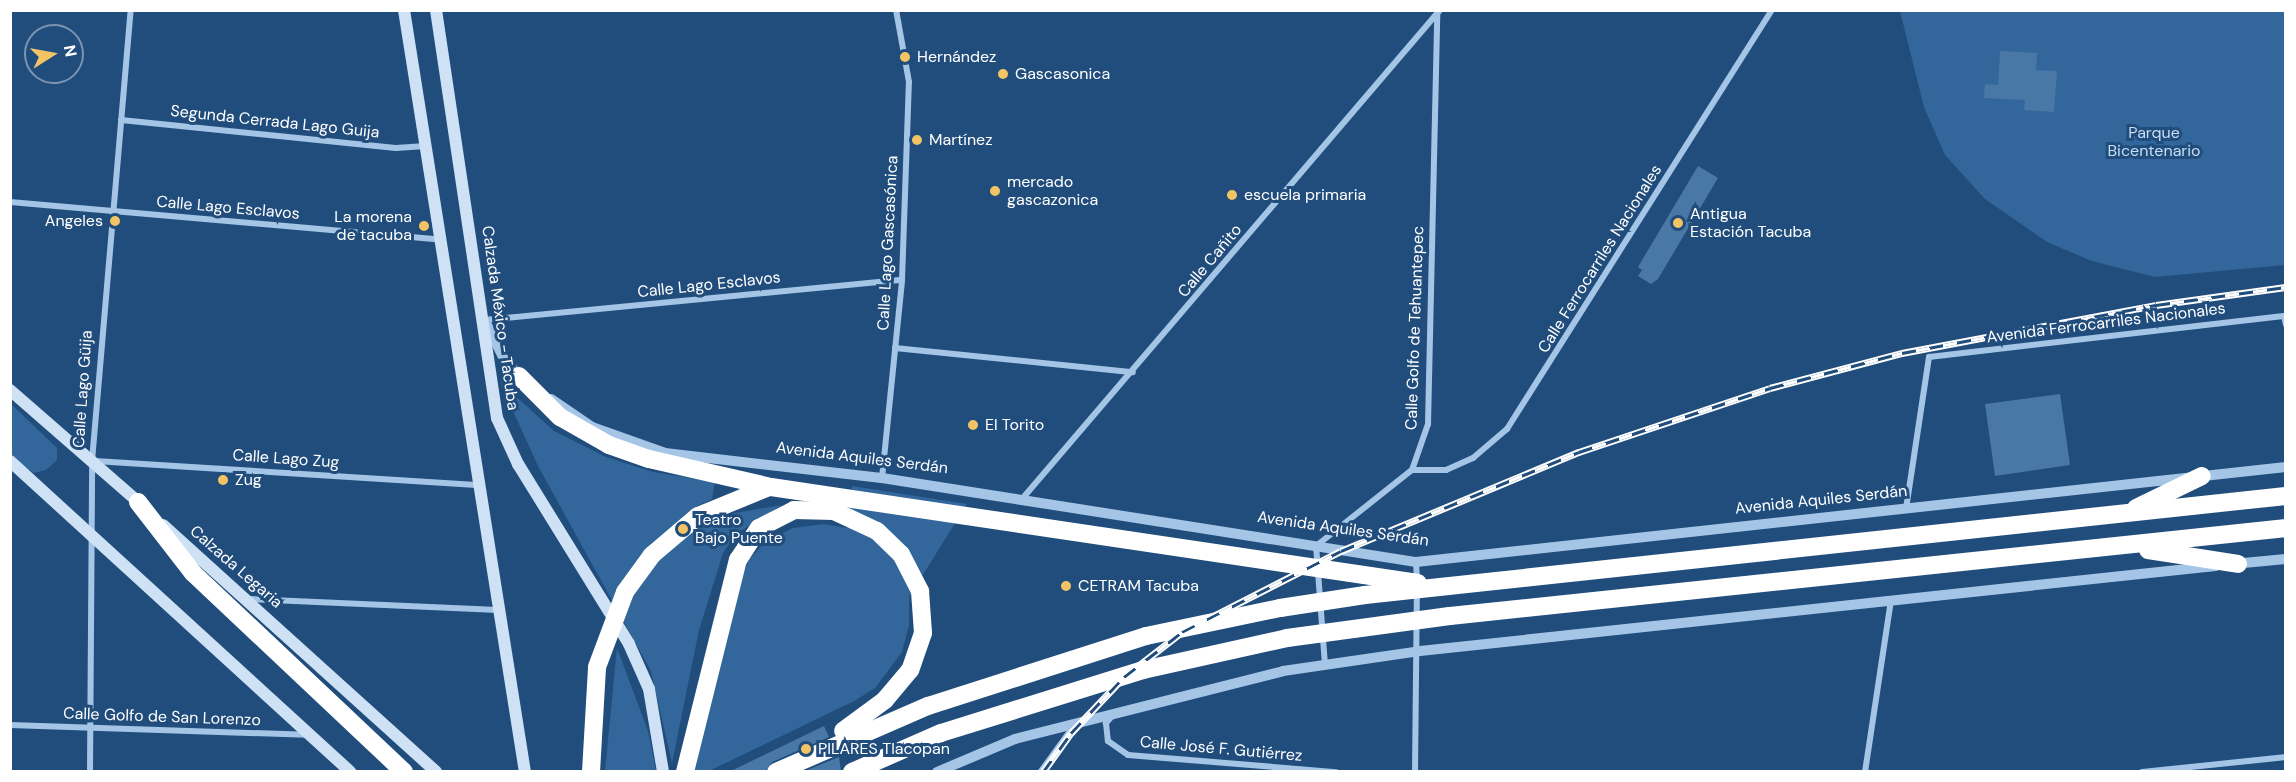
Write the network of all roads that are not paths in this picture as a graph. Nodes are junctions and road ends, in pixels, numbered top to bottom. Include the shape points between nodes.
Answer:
1 (131, 10) edge
2 (404, 10) edge
3 (436, 10) edge
4 (896, 10) edge
5 (1772, 10) edge
6 (1439, 12) edge
7 (121, 120) junction
8 (426, 146) junction
9 (10, 202) edge
10 (110, 212) junction
11 (443, 240) junction
12 (902, 280) junction
13 (2285, 316) edge
14 (484, 320) junction
15 (2286, 325) edge
16 (895, 348) junction
17 (1134, 372) junction
18 (519, 376) junction
19 (10, 390) edge
20 (10, 461) edge
21 (92, 461) junction
22 (2286, 467) edge
23 (1412, 470) junction
24 (2202, 476) junction
25 (882, 478) junction
26 (480, 485) junction
27 (771, 487) junction
28 (2286, 496) edge
29 (1022, 499) junction
30 (138, 502) junction
31 (1906, 511) junction
32 (2125, 513) junction
33 (2286, 528) edge
34 (91, 530) junction
35 (1316, 546) junction
36 (2123, 546) junction
37 (2286, 559) edge
38 (1416, 562) junction
39 (2238, 564) junction
40 (1446, 588) junction
41 (248, 599) junction
42 (1891, 601) junction
43 (498, 610) junction
44 (1420, 651) junction
45 (1325, 665) junction
46 (1116, 711) junction
47 (1076, 722) junction
48 (10, 725) edge
49 (91, 727) junction
50 (313, 736) junction
51 (2286, 757) edge
52 (799, 760) junction
53 (90, 771) edge
54 (350, 771) edge
55 (404, 771) edge
56 (436, 771) edge
57 (525, 771) edge
58 (591, 771) edge
59 (663, 771) edge
60 (685, 771) edge
61 (776, 771) edge
62 (852, 771) edge
63 (937, 771) edge
64 (1039, 771) edge
65 (1336, 771) edge
66 (1415, 771) edge
67 (1865, 771) edge
68 (2142, 771) edge

1 - 7 street, Calle Lago Güija
2 - 8 main road
3 - 14 main road, Calzada México - Tacuba
4 - 12 street, Calle Lago Gascasónica via 909,82
5 - 23 street, Calle Ferrocarriles Nacionales via 1507,429 1473,458 1446,470
6 - 17 street, Calle Cañito
6 - 23 street, Calle Golfo de Tehuantepec via 1428,424
7 - 8 street, Segunda Cerrada Lago Guija via 396,148
7 - 10 street, Calle Lago Güija
8 - 11 main road
9 - 10 street, Calle Lago Esclavos
10 - 11 street, Calle Lago Esclavos
10 - 21 street, Calle Lago Güija
11 - 26 main road
12 - 14 street, Calle Lago Esclavos
12 - 16 street, Calle Lago Gascasónica
13 - 15 street
13 - 31 street, Avenida Ferrocarriles Nacionales via 1929,357
14 - 18 street, Avenida Aquiles Serdán
14 - 59 main road, Calzada México - Tacuba via 497,418 518,464 629,644 649,689
16 - 17 street
16 - 25 street, Calle Lago Gascasónica
17 - 29 street, Calle Cañito
18 - 25 street, Avenida Aquiles Serdán via 592,427 664,453
18 - 27 highway via 560,417 609,445
19 - 21 main road, Calzada Legaria
20 - 34 main road
21 - 26 street, Calle Lago Zug
21 - 30 main road, Calzada Legaria
21 - 34 street, Calle Lago Güija
22 - 24 street, Avenida Aquiles Serdán
23 - 35 street
24 - 31 street, Avenida Aquiles Serdán
24 - 32 highway
25 - 29 street, Avenida Aquiles Serdán
26 - 43 main road
27 - 40 highway
27 - 58 highway via 698,516 652,555 625,592 597,667
28 - 32 highway
29 - 35 street, Avenida Aquiles Serdán
30 - 41 main road, Calzada Legaria
30 - 55 highway via 193,573
31 - 38 street, Avenida Aquiles Serdán
32 - 40 highway
33 - 36 highway
34 - 49 street, Calle Lago Güija
34 - 50 main road
35 - 38 street, Avenida Aquiles Serdán
35 - 45 street
36 - 39 highway
36 - 62 highway via 1450,616 1287,638 1143,670 941,733
37 - 39 street
38 - 44 street
39 - 42 street
40 - 52 highway via 1280,608 1146,636 928,706
41 - 43 street
41 - 56 main road, Calzada Legaria
42 - 44 street
42 - 67 street
43 - 57 main road
44 - 45 street
44 - 66 street
45 - 46 street
46 - 47 street
46 - 65 street, Calle José F. Gutiérrez via 1104,731 1108,741 1128,755
47 - 63 street via 1015,738
47 - 64 street
48 - 49 street, Calle Golfo de San Lorenzo
49 - 50 street, Calle Golfo de San Lorenzo
49 - 53 street, Calle Lago Güija
50 - 54 main road
51 - 68 street
52 - 60 highway via 885,700 915,658 923,633 923,604 916,578 901,554 877,531 847,516 813,509 781,515 745,544 715,640
52 - 61 highway

